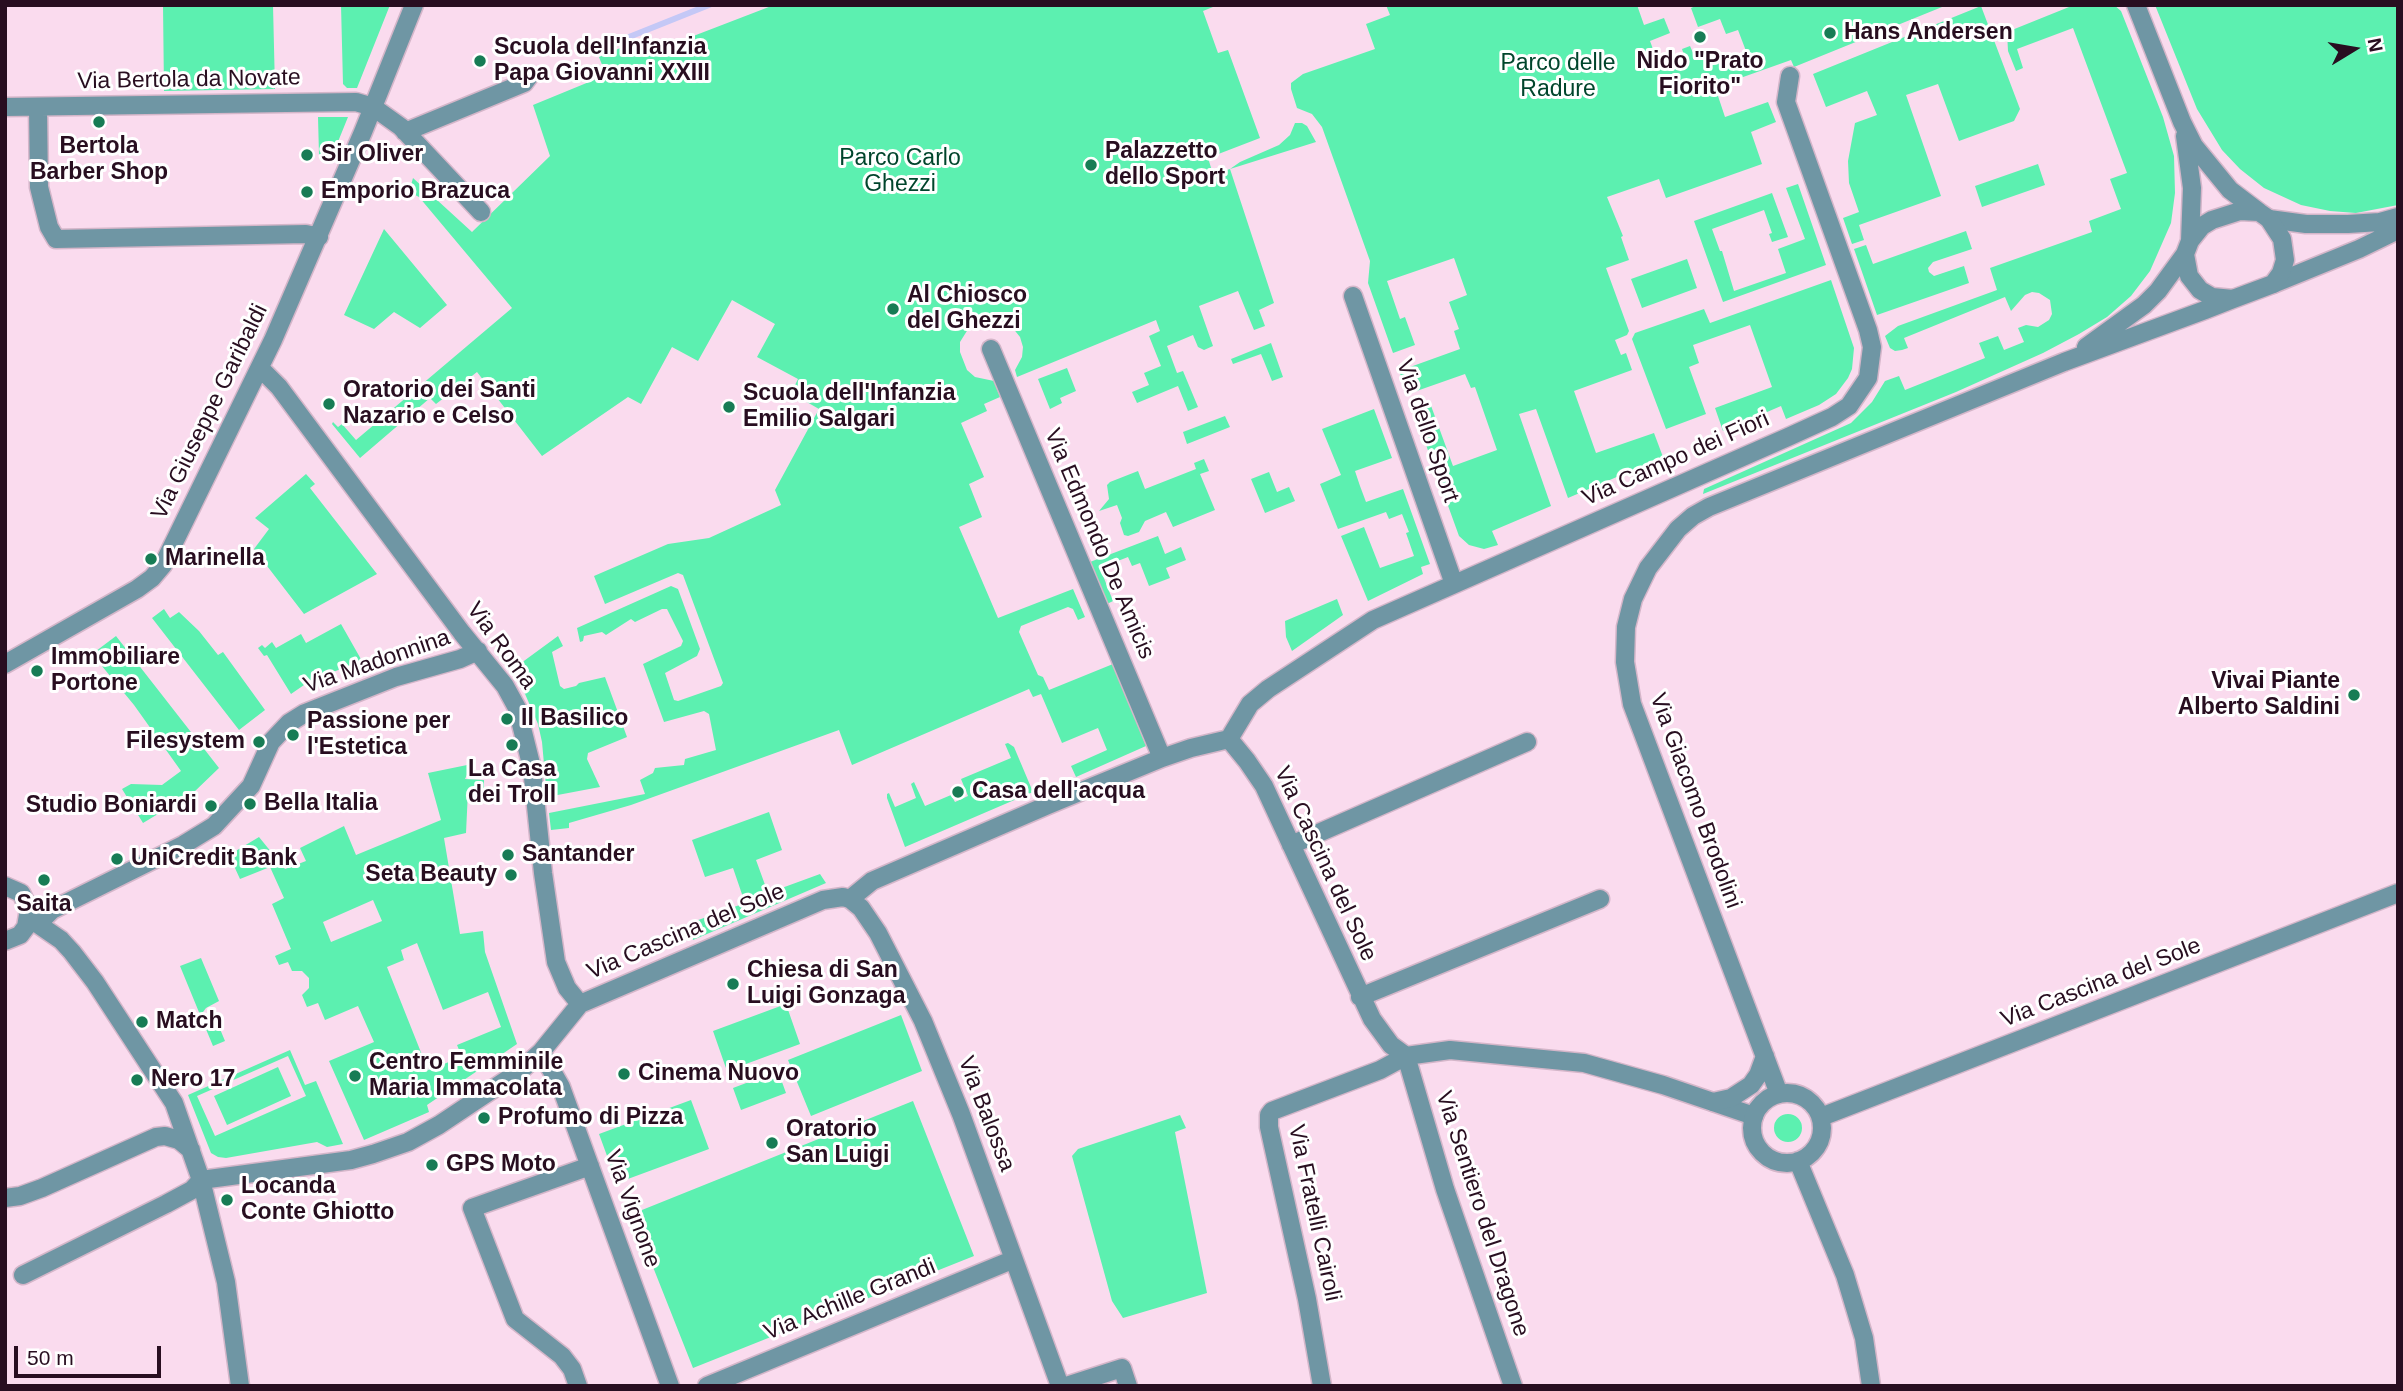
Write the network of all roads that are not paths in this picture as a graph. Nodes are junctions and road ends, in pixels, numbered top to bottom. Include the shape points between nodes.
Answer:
1 (414, 5) edge
2 (2136, 5) edge
3 (530, 75) dead end
4 (1790, 76) dead end
5 (5, 107) edge
6 (38, 107) junction
7 (373, 107) junction
8 (2182, 122) junction
9 (405, 132) junction
10 (481, 212) dead end
11 (2264, 216) junction
12 (2398, 218) edge
13 (2398, 230) edge
14 (319, 237) junction
15 (2188, 248) junction
16 (2273, 284) junction
17 (1353, 296) dead end
18 (2234, 299) junction
19 (991, 349) dead end
20 (2064, 362) junction
21 (260, 368) junction
22 (1454, 583) junction
23 (478, 652) junction
24 (5, 664) edge
25 (1229, 739) junction
26 (1527, 742) dead end
27 (1162, 758) junction
28 (1291, 845) junction
29 (5, 886) edge
30 (2398, 893) edge
31 (850, 898) junction
32 (1600, 899) dead end
33 (34, 921) junction
34 (5, 941) edge
35 (1360, 997) junction
36 (580, 1004) junction
37 (541, 1052) junction
38 (1406, 1056) junction
39 (1765, 1056) junction
40 (1779, 1094) junction
41 (1713, 1102) junction
42 (1754, 1116) junction
43 (1821, 1117) junction
44 (191, 1150) junction
45 (1798, 1161) junction
46 (590, 1166) junction
47 (201, 1180) junction
48 (5, 1198) edge
49 (1012, 1260) junction
50 (23, 1275) dead end
51 (240, 1386) edge
52 (578, 1386) edge
53 (670, 1386) edge
54 (707, 1386) edge
55 (1060, 1386) edge
56 (1066, 1386) edge
57 (1128, 1386) edge
58 (1322, 1386) edge
59 (1513, 1386) edge
60 (1871, 1386) edge

1 - 7 street, Via Giuseppe Garibaldi
2 - 8 street
3 - 9 street via 524,83
4 - 22 street, Via Campo dei Fiori via 1786,102 1872,347 1868,378 1860,392 1832,417
5 - 6 street, Via Bertola da Novate
6 - 7 street, Via Bertola da Novate via 356,102
6 - 14 street via 39,187 56,239
7 - 9 street
7 - 14 street, Via Giuseppe Garibaldi
8 - 11 street via 2205,161 2230,190
8 - 15 street via 2192,188
9 - 10 street
11 - 12 street via 2306,224
11 - 15 street via 2240,211 2221,216 2202,226
11 - 16 street via 2282,239 2285,260
13 - 16 street
14 - 21 street, Via Giuseppe Garibaldi
15 - 18 street via 2189,276 2200,290 2213,298
15 - 20 street, Via Giacomo Brodolini via 2144,305
16 - 18 street
17 - 22 street, Via dello Sport
18 - 20 street, Via Giacomo Brodolini
19 - 27 street, Via Edmondo De Amicis
20 - 39 street, Via Giacomo Brodolini via 1709,507 1672,534 1638,589 1625,637 1632,704
21 - 23 street, Via Roma via 279,387
21 - 24 street, Via Giuseppe Garibaldi via 158,572 137,589
22 - 25 street, Via Campo dei Fiori via 1373,620 1268,689 1244,711
23 - 33 street, Via Madonnina via 396,677 289,723 271,742 251,786 214,826
23 - 36 street, Via Roma via 505,686 526,737 556,962
25 - 27 street
25 - 28 street, Via Cascina del Sole via 1264,786
26 - 28 street
27 - 31 street via 903,867 872,881
28 - 35 street, Via Cascina del Sole
29 - 33 street via 26,900
30 - 43 street, Via Cascina del Sole
31 - 36 street, Via Cascina del Sole via 823,900
31 - 49 street, Via Balossa via 878,933 923,1021
32 - 35 street
33 - 34 street, Via Madonnina via 20,935
33 - 44 street via 61,940 95,982 174,1103
35 - 38 street, Via Cascina del Sole via 1381,1033
36 - 37 street, Via Cascina del Sole
37 - 46 street, Via Vignone via 561,1087
37 - 47 street, Via Cascina del Sole via 520,1071 408,1142 351,1160
38 - 41 street via 1450,1050 1584,1063
38 - 58 street, Via Fratelli Cairoli via 1280,1106 1269,1115
38 - 59 street, Via Sentiero del Dragone via 1445,1189
39 - 40 street, Via Giacomo Brodolini
39 - 41 street via 1751,1085 1731,1098
40 - 42 street via 1761,1104
40 - 43 street via 1800,1095
41 - 42 street
42 - 45 street via 1753,1136 1763,1153 1781,1163
43 - 45 street via 1817,1148
44 - 47 street
44 - 48 street via 179,1140 156,1137 42,1188
45 - 60 street via 1844,1275 1864,1338
46 - 52 street via 472,1208 515,1319 562,1356
46 - 53 street, Via Vignone
47 - 50 street via 166,1204
47 - 51 street via 226,1282
49 - 54 street, Via Achille Grandi
49 - 55 street, Via Balossa
56 - 57 street via 1122,1368

